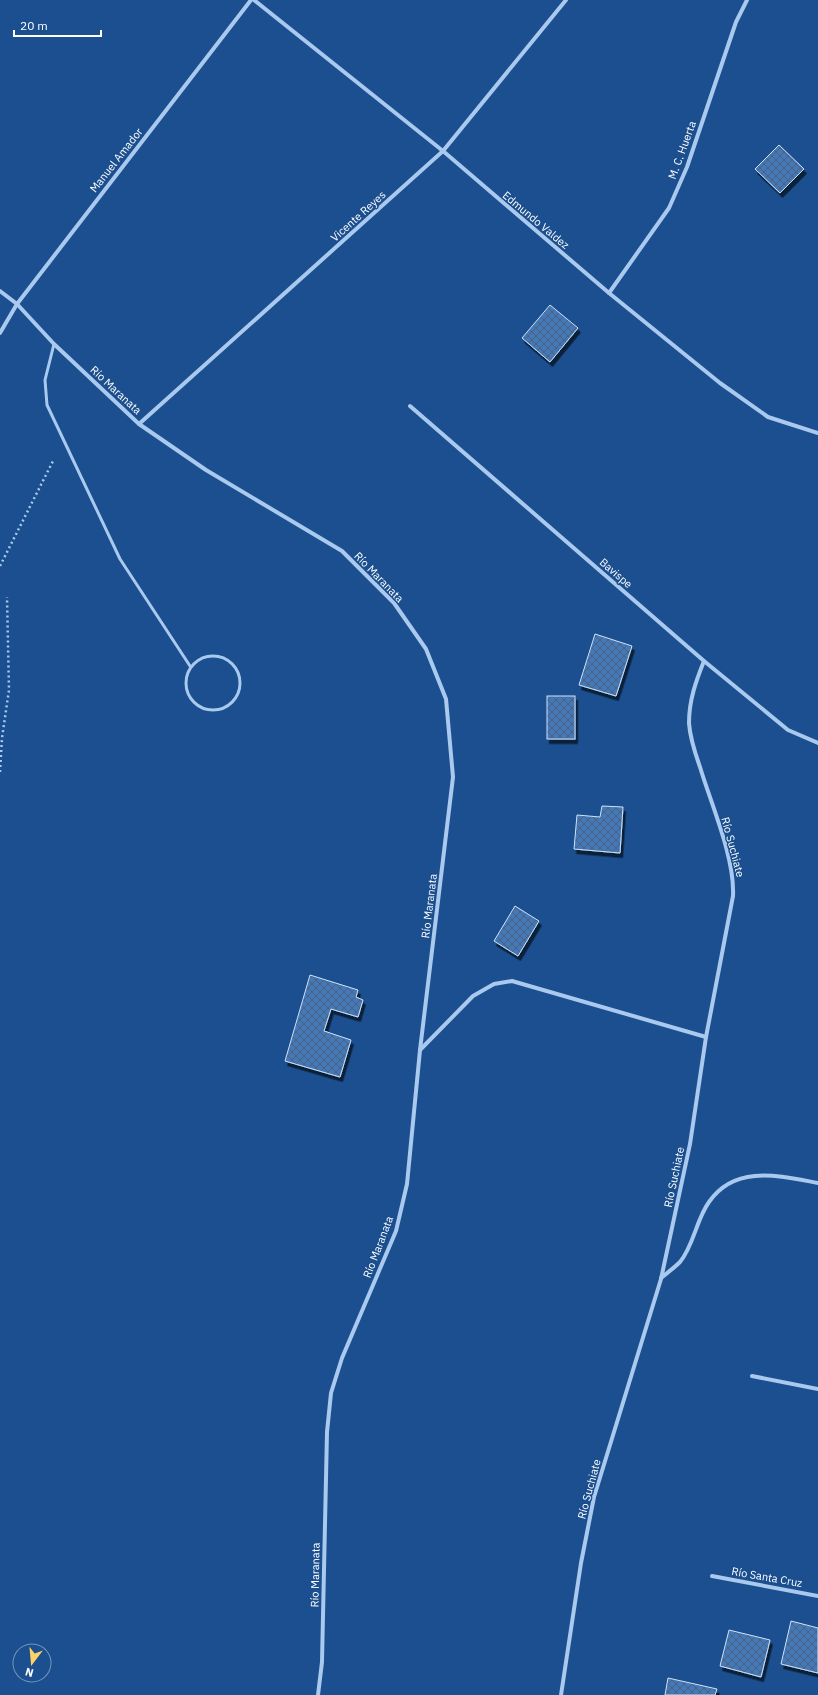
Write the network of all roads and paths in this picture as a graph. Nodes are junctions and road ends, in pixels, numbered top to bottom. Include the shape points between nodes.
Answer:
1 (251, 0) edge
2 (254, 0) edge
3 (566, 0) edge
4 (747, 0) edge
5 (443, 151) junction
6 (0, 291) edge
7 (609, 293) junction
8 (16, 304) junction
9 (0, 333) edge
10 (54, 344) junction
11 (410, 406) dead end
12 (139, 424) junction
13 (818, 433) edge
14 (64, 439) junction
15 (0, 566) edge
16 (7, 597) dead end
17 (704, 661) junction
18 (190, 666) junction
19 (818, 744) edge
20 (0, 772) edge
21 (706, 1036) junction
22 (420, 1050) junction
23 (818, 1183) edge
24 (661, 1279) junction
25 (752, 1376) dead end
26 (818, 1389) edge
27 (712, 1576) dead end
28 (818, 1596) edge
29 (318, 1695) edge
30 (561, 1695) edge

1 - 8 street, Manuel Amador
2 - 5 street, Edmundo Valdez
3 - 5 street, Vicente Reyes
4 - 7 street, M. C. Huerta via 736,22 687,167 669,208
5 - 7 street, Edmundo Valdez
5 - 12 street, Vicente Reyes
6 - 8 street
7 - 13 street, Edmundo Valdez via 720,383 768,417
8 - 9 street, Manuel Amador
8 - 10 street, Río Maranata
10 - 12 street, Río Maranata
10 - 14 lane via 45,380 47,405
11 - 17 street, Bavispe
12 - 22 street, Río Maranata via 206,470 342,551 394,603 426,649 446,700 452,778
14 - 15 path
14 - 18 lane via 120,559
16 - 20 path via 9,690
17 - 19 street, Bavispe via 788,730
17 - 21 street, Río Suchiate via 693,690 689,723 734,880
18 - 18 lane via 184,685 192,703 209,712 228,708 240,692 240,673 226,658 213,656 206,656
21 - 22 street via 512,981 494,984 474,996
21 - 24 street, Río Suchiate via 690,1144
22 - 29 street, Río Maranata via 407,1184 396,1231 342,1358 330,1393 322,1662
23 - 24 street via 772,1175 742,1177 723,1187 708,1202 680,1262
24 - 30 street, Río Suchiate via 594,1497 581,1562
25 - 26 street
27 - 28 street, Río Santa Cruz

